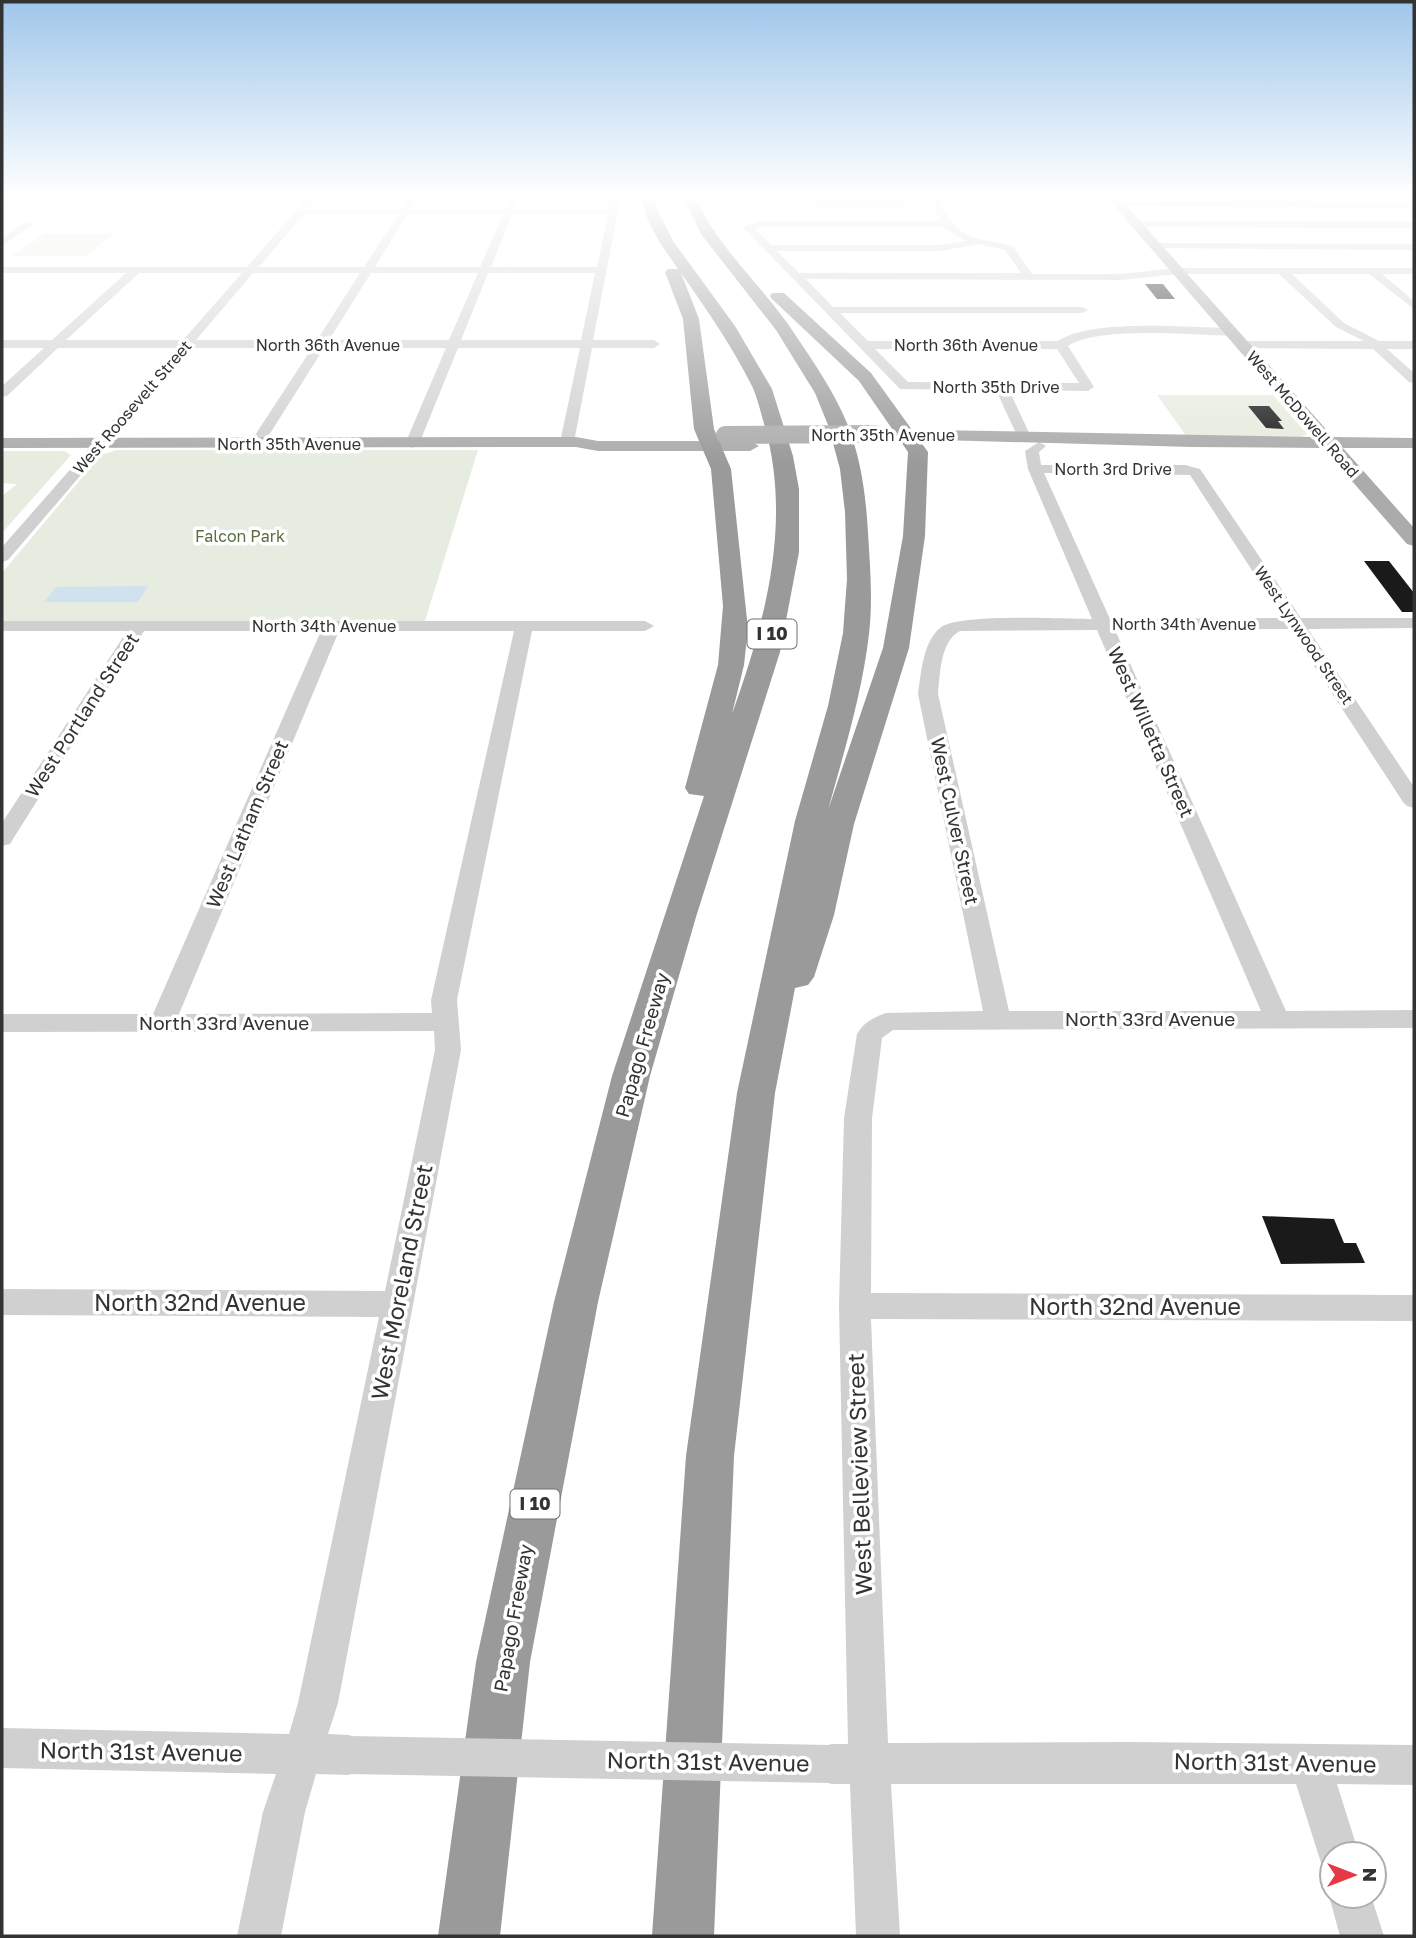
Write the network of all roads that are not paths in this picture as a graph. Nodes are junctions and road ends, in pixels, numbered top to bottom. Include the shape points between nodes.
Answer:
1 (119, 284) edge
2 (238, 284) edge
3 (359, 284) edge
4 (479, 284) edge
5 (598, 284) edge
6 (678, 284) edge
7 (697, 284) edge
8 (748, 284) edge
9 (765, 284) edge
10 (805, 284) edge
11 (1065, 284) edge
12 (1190, 284) edge
13 (1296, 284) edge
14 (1388, 284) edge
15 (1076, 301) junction
16 (1414, 306) edge
17 (830, 310) junction
18 (1096, 332) junction
19 (1237, 338) junction
20 (2, 344) edge
21 (55, 344) junction
22 (320, 344) junction
23 (453, 344) junction
24 (654, 344) dead end
25 (186, 345) junction
26 (586, 345) junction
27 (865, 345) junction
28 (1061, 345) junction
29 (1376, 345) junction
30 (1414, 345) edge
31 (1414, 379) edge
32 (1001, 387) junction
33 (2, 393) edge
34 (718, 440) junction
35 (902, 440) junction
36 (1031, 441) junction
37 (571, 442) junction
38 (2, 443) edge
39 (101, 443) junction
40 (257, 443) junction
41 (1329, 443) junction
42 (1414, 443) edge
43 (412, 444) junction
44 (1035, 470) junction
45 (1192, 470) joint
46 (1414, 540) edge
47 (2, 557) edge
48 (1296, 623) junction
49 (1414, 623) edge
50 (1104, 624) junction
51 (2, 626) edge
52 (139, 626) junction
53 (332, 626) junction
54 (524, 626) junction
55 (645, 626) dead end
56 (953, 628) joint
57 (1414, 802) edge
58 (2, 839) edge
59 (1277, 1019) junction
60 (1414, 1019) edge
61 (998, 1020) junction
62 (446, 1022) junction
63 (886, 1022) joint
64 (2, 1023) edge
65 (162, 1023) junction
66 (631, 1076) junction
67 (756, 1093) junction
68 (2, 1302) edge
69 (398, 1304) junction
70 (855, 1306) junction
71 (1414, 1308) edge
72 (2, 1748) edge
73 (302, 1755) junction
74 (871, 1763) junction
75 (1310, 1763) junction
76 (1414, 1765) edge
77 (1334, 1840) edge
78 (1354, 1910) edge
79 (259, 1936) edge
80 (469, 1936) edge
81 (683, 1936) edge
82 (878, 1936) edge
83 (1362, 1936) edge

1 - 21 street
2 - 25 street, West Roosevelt Street
3 - 22 street
4 - 23 street
5 - 26 street
6 - 34 highway via 691,318
7 - 66 highway, Papago Freeway / I 10 via 763,389 783,456 788,518 781,587 767,652
8 - 67 highway via 783,328 824,393 845,447 859,543 854,645 795,889
9 - 35 highway via 865,377
10 - 17 street
11 - 15 street
12 - 19 main road, West McDowell Road
13 - 29 street via 1340,325
14 - 16 street
15 - 17 street
15 - 18 street
17 - 27 street
18 - 19 street, North 36th Avenue
18 - 28 street, North 36th Avenue via 1071,336
19 - 29 street, North 36th Avenue
19 - 41 main road, West McDowell Road
20 - 21 street, North 36th Avenue
21 - 25 street, North 36th Avenue
21 - 33 street
22 - 23 street, North 36th Avenue
22 - 25 street, North 36th Avenue
22 - 40 street
23 - 26 street, North 36th Avenue
23 - 43 street
24 - 26 street, North 36th Avenue
25 - 39 street, West Roosevelt Street
26 - 37 street
27 - 28 street, North 36th Avenue
27 - 32 street, North 35th Drive via 905,386
28 - 32 street, North 35th Drive via 1088,387
29 - 30 street, North 36th Avenue
29 - 31 street
32 - 36 street
34 - 35 main road, North 35th Avenue
34 - 37 main road, North 35th Avenue via 598,446
34 - 66 highway via 735,606 731,666 716,734 663,909
35 - 36 main road, North 35th Avenue
35 - 67 highway via 918,452 914,536 896,648 839,824 817,915
36 - 41 main road, North 35th Avenue via 1158,446
36 - 44 street
37 - 43 main road, North 35th Avenue
38 - 39 main road, North 35th Avenue
39 - 40 main road, North 35th Avenue
39 - 47 street, West Roosevelt Street
40 - 43 main road, North 35th Avenue
41 - 42 main road, North 35th Avenue
41 - 46 main road, West McDowell Road
44 - 45 street, North 3rd Drive
44 - 50 street, West Willetta Street
45 - 48 street, West Lynwood Street
48 - 49 street, North 34th Avenue
48 - 50 street, North 34th Avenue
48 - 57 street, West Lynwood Street
50 - 56 street, North 34th Avenue
50 - 59 street, West Willetta Street
51 - 52 street, North 34th Avenue
52 - 53 street, North 34th Avenue
52 - 58 street, West Portland Street
53 - 54 street, North 34th Avenue
53 - 65 street, West Latham Street
54 - 55 street, North 34th Avenue
54 - 62 street, West Moreland Street via 444,1000
56 - 61 street, West Culver Street via 944,633 928,694
59 - 60 street, North 33rd Avenue
59 - 61 street, North 33rd Avenue
61 - 63 street, North 33rd Avenue
62 - 65 street, North 33rd Avenue
62 - 69 street, West Moreland Street via 448,1050
63 - 70 street, West Belleview Street via 870,1034 858,1118
64 - 65 street, North 33rd Avenue
66 - 80 highway, Papago Freeway / I 10 via 576,1302 503,1662
67 - 81 highway via 710,1456
68 - 69 street, North 32nd Avenue
69 - 73 street, West Moreland Street via 318,1703
70 - 71 street, North 32nd Avenue
70 - 74 street, West Belleview Street
72 - 73 street, North 31st Avenue
73 - 74 street, North 31st Avenue, bridge
73 - 79 street, West Moreland Street via 284,1812
74 - 75 street, North 31st Avenue
74 - 82 street, West Belleview Street
75 - 76 street, North 31st Avenue
75 - 77 street
78 - 83 street

